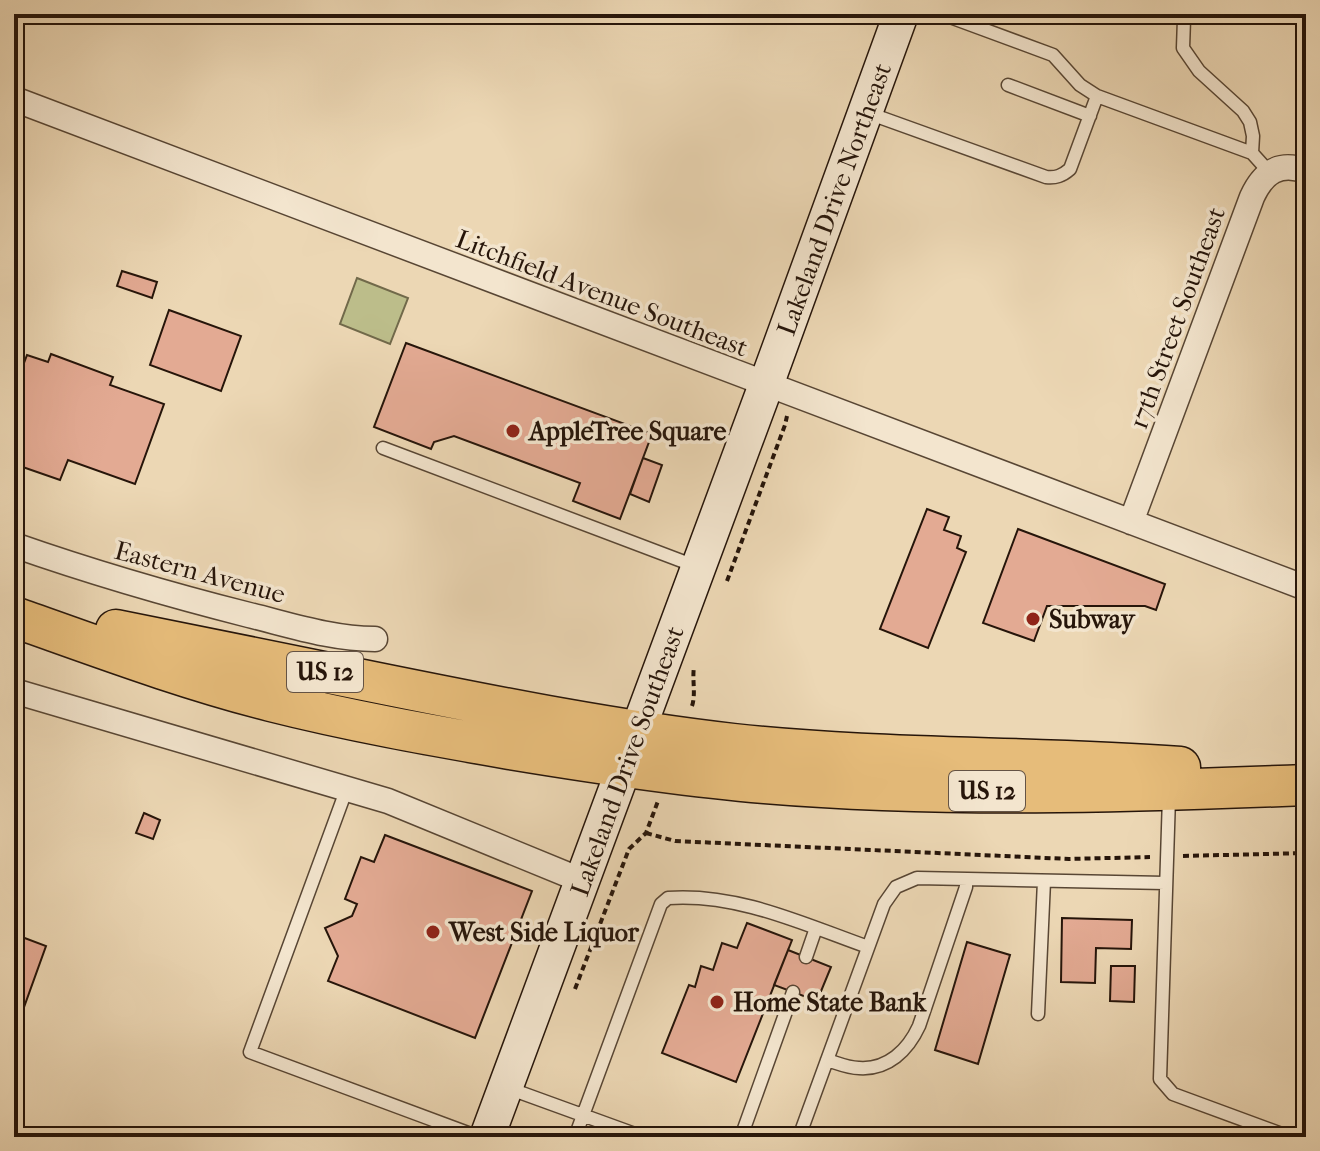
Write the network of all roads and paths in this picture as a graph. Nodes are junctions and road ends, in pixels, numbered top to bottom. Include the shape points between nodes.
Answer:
1 (901, 14) edge
2 (942, 14) edge
3 (1186, 14) edge
4 (1008, 85) dead end
5 (1097, 96) junction
6 (14, 99) edge
7 (865, 112) junction
8 (1090, 116) junction
9 (1252, 153) junction
10 (1306, 171) edge
11 (1270, 173) junction
12 (778, 389) junction
13 (383, 448) dead end
14 (1131, 522) junction
15 (14, 545) edge
16 (712, 575) junction
17 (1306, 588) edge
18 (14, 607) edge
19 (14, 617) edge
20 (375, 639) dead end
21 (694, 667) dead end
22 (14, 691) edge
23 (694, 699) dead end
24 (638, 731) junction
25 (625, 768) junction
26 (1306, 777) edge
27 (1306, 785) edge
28 (347, 788) junction
29 (1169, 790) junction
30 (657, 803) dead end
31 (646, 833) junction
32 (1306, 853) edge
33 (1166, 857) junction
34 (966, 880) junction
35 (583, 881) junction
36 (1044, 881) junction
37 (1165, 883) junction
38 (816, 928) junction
39 (868, 947) junction
40 (806, 957) dead end
41 (793, 992) dead end
42 (573, 995) dead end
43 (1038, 1014) dead end
44 (827, 1060) junction
45 (505, 1087) junction
46 (583, 1115) junction
47 (479, 1137) edge
48 (487, 1137) edge
49 (575, 1137) edge
50 (643, 1137) edge
51 (741, 1137) edge
52 (799, 1137) edge
53 (1290, 1137) edge

1 - 7 main road, Lakeland Drive Northeast
2 - 5 lane via 1053,55
3 - 9 lane via 1183,48 1199,71 1243,111 1253,136
4 - 8 lane
5 - 8 lane
5 - 9 lane
6 - 12 street, Litchfield Avenue Southeast
7 - 8 lane via 1054,178 1070,169
7 - 12 main road, Lakeland Drive Northeast
9 - 11 lane
10 - 11 street via 1288,167
11 - 14 street, 17th Street Southeast via 1252,197
12 - 14 street, Litchfield Avenue Southeast
12 - 16 main road, Lakeland Drive Southeast
12 - 16 path via 785,425
13 - 16 lane
14 - 17 street, Litchfield Avenue Southeast
15 - 20 street, Eastern Avenue via 230,610 331,635
16 - 24 main road, Lakeland Drive Southeast
18 - 24 highway, US 12 / US 12
19 - 25 highway, US 12 / US 12 via 271,701 423,734
21 - 23 path
22 - 28 street
24 - 25 main road, Lakeland Drive Southeast
24 - 26 highway, US 12 / US 12 via 816,750
25 - 29 highway, US 12 / US 12 via 902,790
25 - 35 main road, Lakeland Drive Southeast
27 - 29 highway, US 12 / US 12
28 - 35 street
28 - 47 lane via 250,1052
29 - 33 lane
30 - 31 path
31 - 33 path via 675,841 1038,858
31 - 42 path via 629,849
32 - 33 path
33 - 37 lane
34 - 36 lane
34 - 39 lane via 917,878 896,887
34 - 44 lane via 913,1041 883,1065 855,1068
35 - 45 main road, Lakeland Drive Southeast
36 - 37 lane
36 - 43 lane
37 - 53 lane via 1160,1079 1173,1094
38 - 39 lane
38 - 40 lane
38 - 46 lane via 732,901 668,898 661,904
39 - 44 lane
41 - 51 lane
44 - 52 lane
45 - 46 lane
45 - 48 main road, Lakeland Drive Southeast
46 - 49 lane
46 - 50 lane

